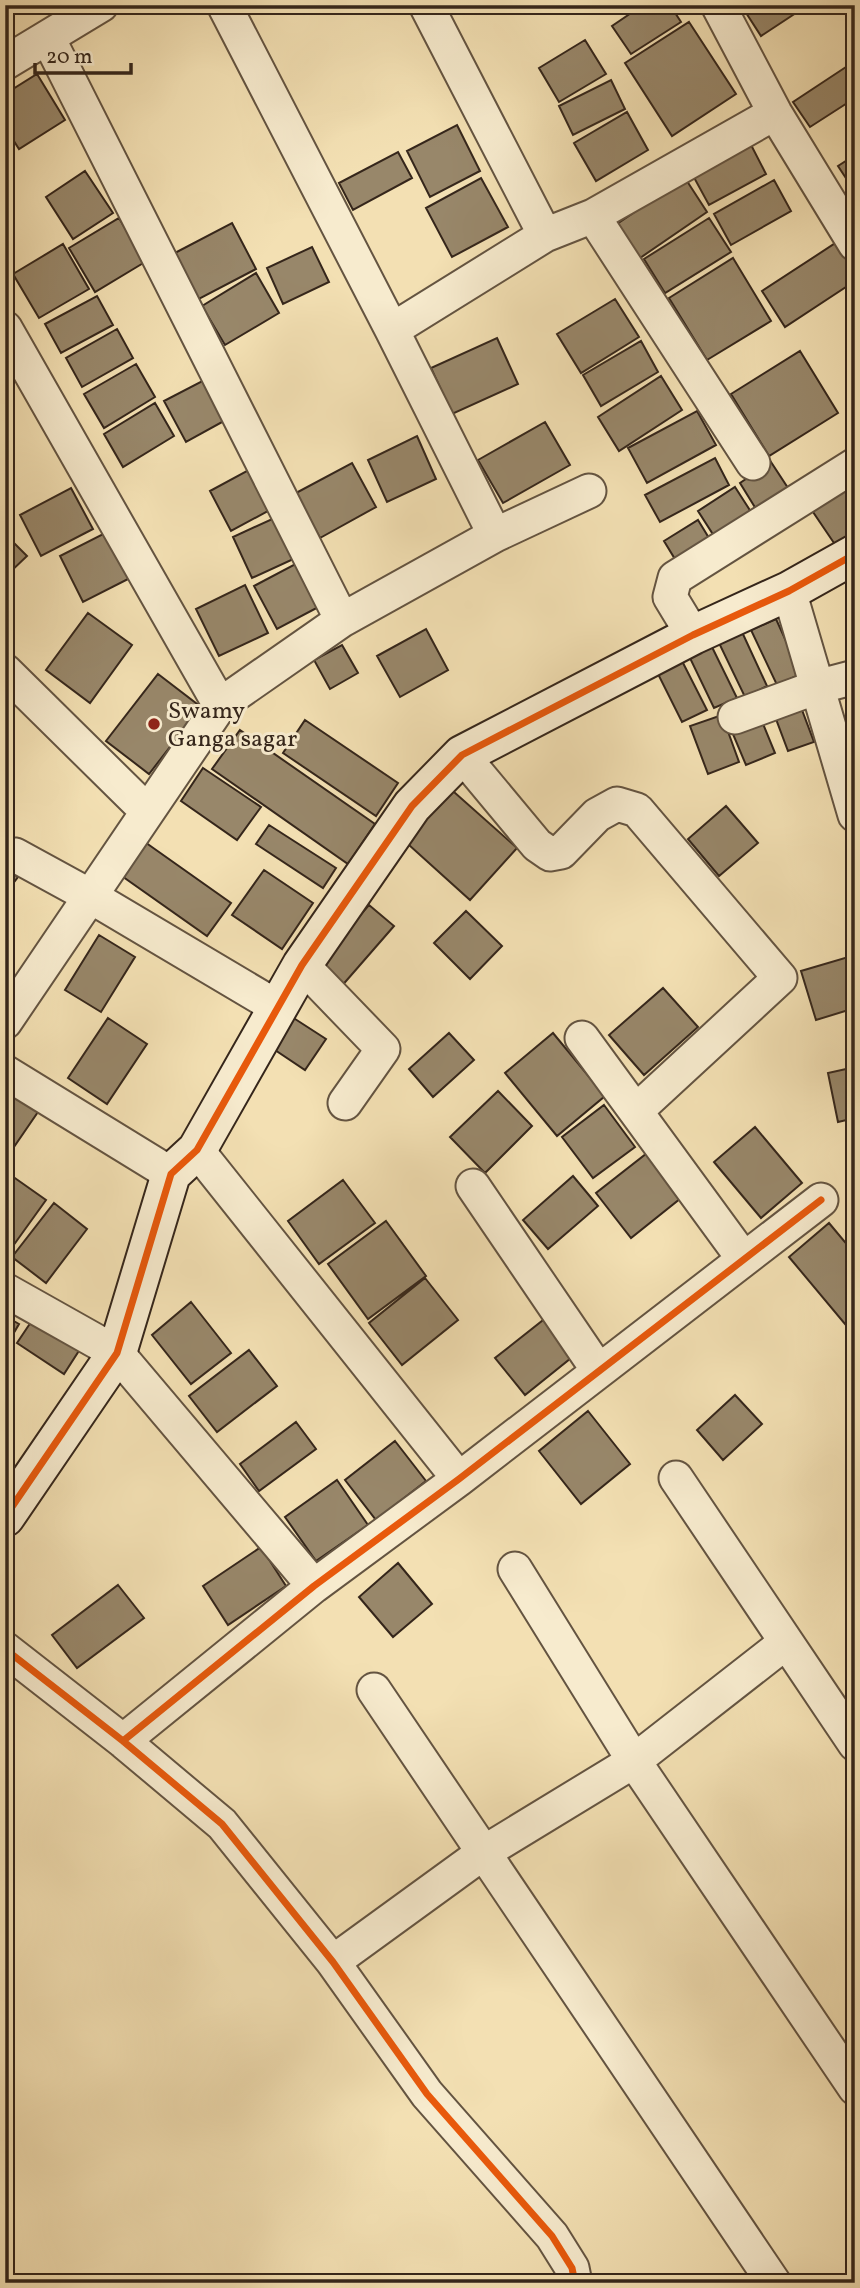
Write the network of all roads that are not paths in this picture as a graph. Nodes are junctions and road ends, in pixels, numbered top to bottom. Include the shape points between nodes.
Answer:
1 (100, 5) edge
2 (224, 5) edge
3 (426, 5) edge
4 (718, 5) edge
5 (48, 38) junction
6 (5, 63) edge
7 (775, 113) junction
8 (593, 216) junction
9 (545, 235) junction
10 (855, 244) edge
11 (5, 328) edge
12 (392, 330) junction
13 (753, 463) dead end
14 (855, 465) edge
15 (589, 491) dead end
16 (495, 535) junction
17 (855, 554) edge
18 (789, 592) junction
19 (342, 620) junction
20 (693, 635) junction
21 (5, 671) edge
22 (855, 677) edge
23 (817, 687) junction
24 (219, 705) junction
25 (735, 717) dead end
26 (462, 755) junction
27 (147, 811) junction
28 (855, 815) edge
29 (15, 855) dead end
30 (90, 896) junction
31 (302, 965) junction
32 (277, 1007) junction
33 (5, 1022) edge
34 (582, 1038) dead end
35 (5, 1072) edge
36 (345, 1103) dead end
37 (636, 1111) junction
38 (184, 1162) junction
39 (473, 1186) dead end
40 (821, 1200) dead end
41 (743, 1258) junction
42 (5, 1290) edge
43 (117, 1353) junction
44 (598, 1370) junction
45 (676, 1478) dead end
46 (459, 1479) junction
47 (8, 1506) edge
48 (515, 1569) dead end
49 (314, 1586) junction
50 (785, 1643) junction
51 (5, 1649) edge
52 (374, 1689) dead end
53 (123, 1741) junction
54 (855, 1744) edge
55 (634, 1761) junction
56 (483, 1853) junction
57 (334, 1962) junction
58 (855, 2088) edge
59 (575, 2283) edge
60 (774, 2283) edge

1 - 5 street
2 - 12 street
3 - 9 street
4 - 7 street
5 - 6 street
5 - 19 street
7 - 8 street
7 - 10 street
8 - 9 street
8 - 13 street
9 - 12 street
11 - 24 street
12 - 16 street
14 - 20 street via 675,578 670,597
15 - 16 street
16 - 19 street
17 - 18 street
18 - 20 street
18 - 23 street
19 - 24 street
20 - 26 street
21 - 27 street
22 - 23 street
23 - 25 street
23 - 28 street
24 - 27 street
26 - 31 street via 412,806
26 - 37 street via 537,845 550,854 561,852 597,815 617,804 636,810 780,978
27 - 30 street
29 - 30 street
30 - 32 street
30 - 33 street
31 - 32 street
31 - 36 street via 383,1049
32 - 38 street
34 - 37 street
35 - 38 street
37 - 41 street
38 - 43 street
38 - 46 street
39 - 44 street
40 - 41 street
41 - 44 street
42 - 43 street
43 - 47 street
43 - 49 street
44 - 46 street
45 - 50 street
46 - 49 street
48 - 55 street
49 - 53 street
50 - 54 street
50 - 55 street
51 - 53 street
52 - 56 street
53 - 57 street via 222,1824
55 - 56 street
55 - 58 street
56 - 57 street
56 - 60 street
57 - 59 street via 427,2094 552,2236

